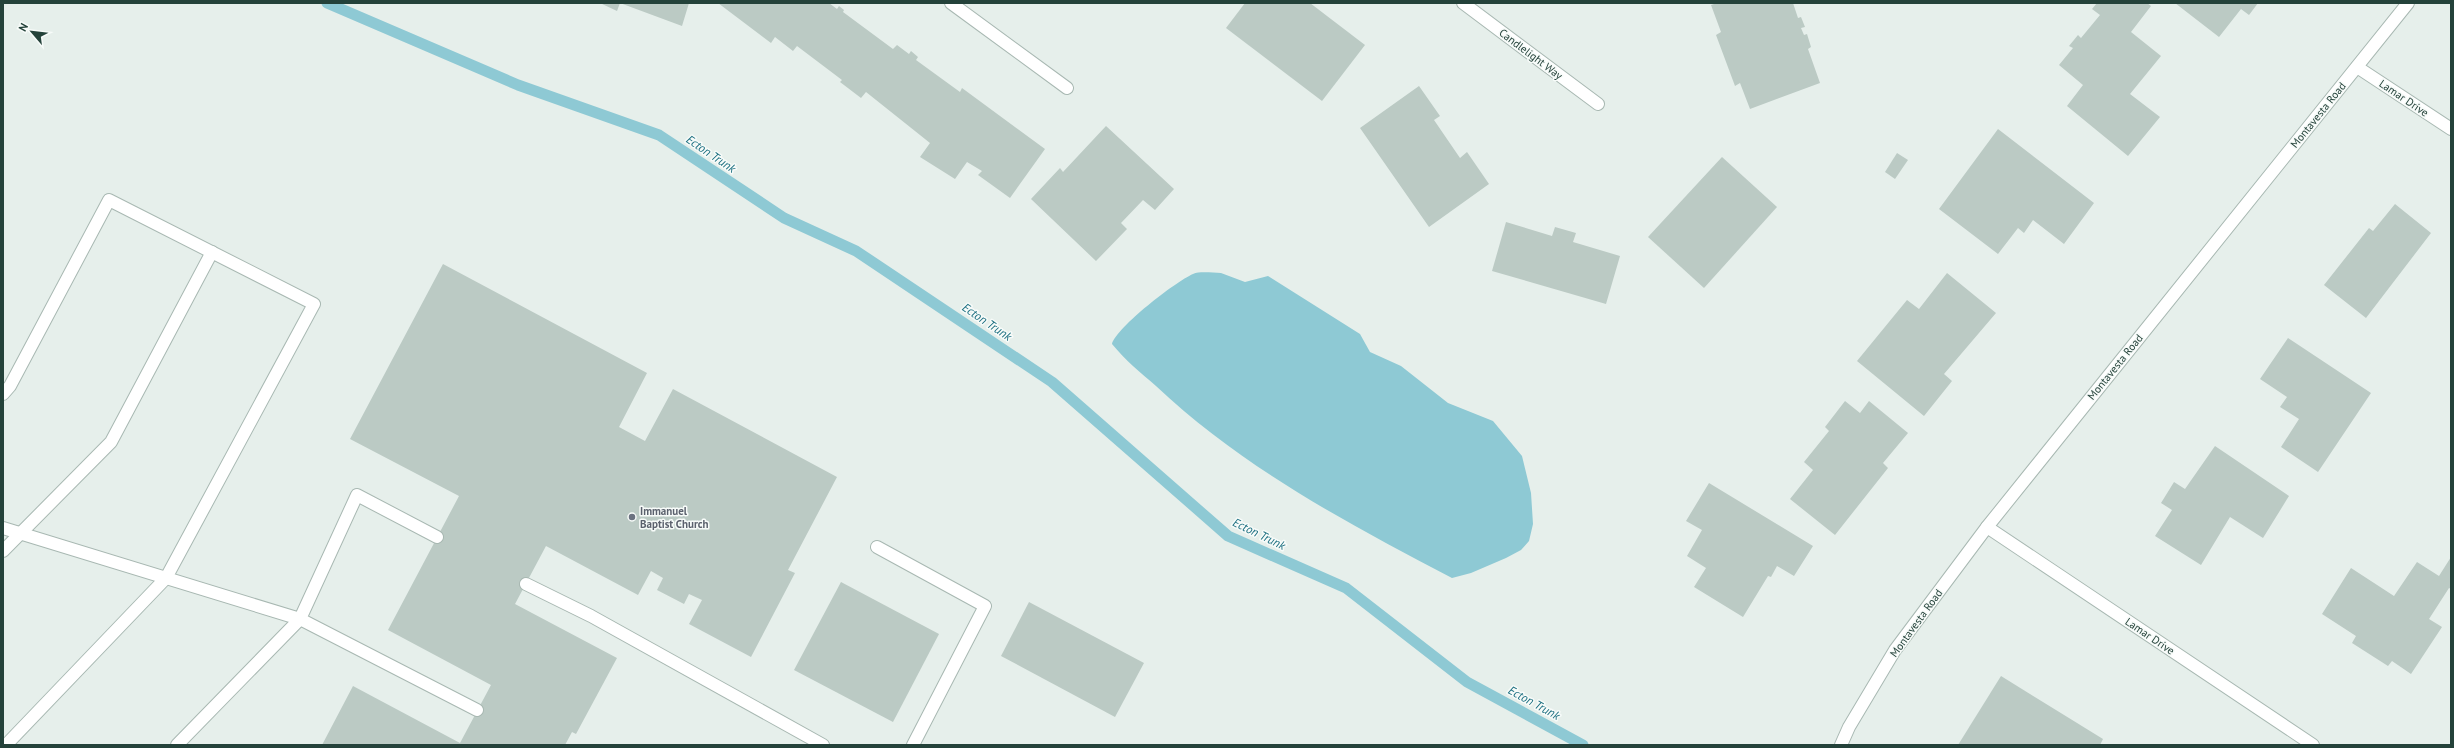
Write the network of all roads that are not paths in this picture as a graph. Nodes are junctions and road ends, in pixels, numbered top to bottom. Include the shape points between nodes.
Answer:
1 (951, 3) edge
2 (1463, 3) edge
3 (2408, 3) edge
4 (2357, 67) junction
5 (1067, 88) dead end
6 (1598, 104) dead end
7 (2451, 129) edge
8 (212, 252) junction
9 (3, 394) edge
10 (1987, 527) junction
11 (3, 528) edge
12 (20, 533) junction
13 (437, 537) dead end
14 (878, 548) dead end
15 (3, 551) edge
16 (166, 578) junction
17 (526, 584) dead end
18 (300, 619) junction
19 (477, 710) dead end
20 (6, 745) edge
21 (177, 745) edge
22 (823, 745) edge
23 (913, 745) edge
24 (1841, 745) edge
25 (2314, 745) edge

1 - 5 street
2 - 6 street, Candlelight Way
3 - 4 street, Montavesta Road
4 - 7 street, Lamar Drive
4 - 10 street, Montavesta Road
8 - 9 street via 109,200 10,386
8 - 12 street via 111,442
8 - 16 street via 314,304
10 - 24 street, Montavesta Road via 1895,650
10 - 25 street, Lamar Drive
11 - 12 street
12 - 15 street
12 - 16 street
13 - 18 street via 357,495
14 - 23 street via 985,606
16 - 18 street
16 - 20 street
17 - 22 street via 591,616
18 - 19 street
18 - 21 street

